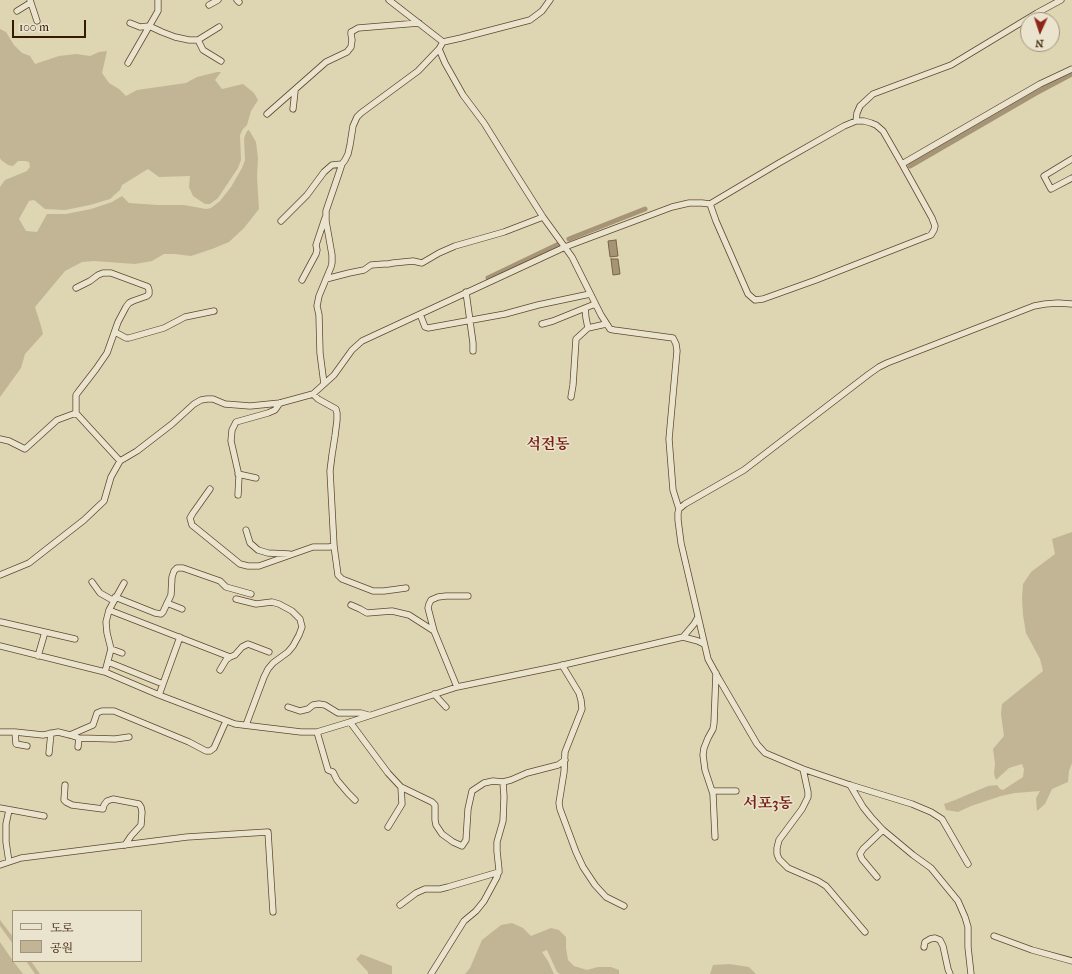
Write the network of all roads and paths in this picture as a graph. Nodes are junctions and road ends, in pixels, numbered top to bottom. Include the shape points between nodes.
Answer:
1 (158, 0) edge
2 (218, 0) edge
3 (389, 0) edge
4 (550, 0) edge
5 (1061, 0) edge
6 (30, 1) edge
7 (209, 5) dead end
8 (17, 11) dead end
9 (37, 21) dead end
10 (130, 23) dead end
11 (419, 23) junction
12 (149, 26) junction
13 (219, 27) dead end
14 (198, 40) junction
15 (443, 42) junction
16 (440, 49) junction
17 (221, 61) dead end
18 (128, 63) dead end
19 (1072, 69) edge
20 (295, 91) junction
21 (293, 109) dead end
22 (267, 114) dead end
23 (856, 121) junction
24 (1072, 159) edge
25 (342, 164) junction
26 (902, 164) junction
27 (1072, 178) edge
28 (710, 204) junction
29 (326, 216) junction
30 (543, 216) junction
31 (281, 221) dead end
32 (565, 247) junction
33 (326, 279) junction
34 (302, 280) dead end
35 (76, 288) dead end
36 (466, 292) junction
37 (590, 294) junction
38 (595, 304) junction
39 (1072, 304) edge
40 (585, 308) junction
41 (214, 311) dead end
42 (420, 314) junction
43 (470, 320) junction
44 (542, 324) dead end
45 (606, 324) junction
46 (588, 328) junction
47 (115, 332) junction
48 (473, 351) dead end
49 (324, 384) junction
50 (313, 394) junction
51 (571, 397) dead end
52 (280, 403) junction
53 (76, 414) junction
54 (0, 439) edge
55 (120, 461) junction
56 (238, 474) junction
57 (256, 478) dead end
58 (210, 489) dead end
59 (238, 495) dead end
60 (679, 509) junction
61 (246, 530) dead end
62 (334, 546) junction
63 (292, 554) junction
64 (0, 575) edge
65 (92, 582) dead end
66 (124, 583) dead end
67 (406, 588) dead end
68 (251, 594) dead end
69 (468, 596) dead end
70 (114, 599) junction
71 (236, 599) dead end
72 (167, 604) junction
73 (351, 605) dead end
74 (182, 609) dead end
75 (109, 610) junction
76 (698, 617) junction
77 (1, 622) dead end
78 (434, 631) junction
79 (45, 632) junction
80 (180, 637) junction
81 (683, 637) junction
82 (75, 639) dead end
83 (704, 644) junction
84 (0, 646) edge
85 (112, 649) junction
86 (269, 652) dead end
87 (122, 653) dead end
88 (38, 656) junction
89 (230, 657) junction
90 (108, 662) junction
91 (562, 665) junction
92 (220, 670) dead end
93 (105, 672) junction
94 (716, 673) junction
95 (163, 684) junction
96 (457, 686) junction
97 (434, 694) junction
98 (159, 695) junction
99 (288, 707) dead end
100 (446, 707) dead end
101 (371, 715) junction
102 (226, 720) junction
103 (350, 722) junction
104 (246, 726) junction
105 (0, 732) edge
106 (15, 732) junction
107 (317, 732) junction
108 (51, 733) junction
109 (70, 735) junction
110 (129, 737) dead end
111 (79, 738) junction
112 (27, 746) dead end
113 (78, 747) dead end
114 (49, 753) dead end
115 (565, 760) junction
116 (803, 769) junction
117 (503, 782) junction
118 (65, 786) dead end
119 (850, 786) junction
120 (401, 787) junction
121 (713, 791) junction
122 (736, 791) dead end
123 (355, 800) dead end
124 (0, 808) edge
125 (9, 810) junction
126 (44, 816) dead end
127 (3, 824) edge
128 (388, 827) dead end
129 (883, 830) junction
130 (714, 836) dead end
131 (125, 845) junction
132 (9, 862) junction
133 (968, 864) dead end
134 (0, 866) edge
135 (499, 872) junction
136 (877, 876) dead end
137 (400, 905) dead end
138 (624, 906) dead end
139 (273, 912) dead end
140 (865, 932) dead end
141 (994, 936) dead end
142 (924, 947) dead end
143 (1072, 961) edge
144 (431, 974) edge
145 (950, 974) edge
146 (971, 974) edge

1 - 12 street via 158,11
2 - 7 street
3 - 11 street
4 - 15 street via 542,11 530,20
5 - 23 street via 951,65 873,94 860,106
6 - 8 street
6 - 9 street
10 - 12 street via 140,27
11 - 15 street
11 - 20 street via 352,30 351,47 347,52 326,62
12 - 14 street via 174,37
12 - 18 street
13 - 14 street
14 - 17 street via 203,50
15 - 16 street
16 - 25 street via 418,71 356,118 348,154
16 - 30 street via 463,95 484,123
19 - 26 street via 1040,84
20 - 21 street
20 - 22 street
23 - 26 street via 871,123 883,131
23 - 28 street
24 - 27 street via 1044,176 1051,189
25 - 29 street
25 - 31 street via 332,165 324,172 307,195
26 - 28 street via 932,218 935,226 931,235 763,299 755,300 748,294
28 - 32 street via 689,203 672,207
29 - 33 street via 332,255
29 - 34 street via 316,245 316,254
30 - 32 street
30 - 33 street via 504,232 455,246 422,263 413,261 371,265 364,270
32 - 36 street
32 - 37 street
33 - 49 street via 317,306
35 - 47 street via 104,273 148,287 147,296 129,303 126,307
36 - 42 street
36 - 43 street
37 - 38 street
37 - 43 street
38 - 40 street
38 - 45 street
39 - 60 street via 1034,306 887,363 744,470
40 - 44 street
40 - 46 street
41 - 47 street via 185,318 164,328 129,338
42 - 43 street via 425,327 428,328
42 - 49 street via 362,341
43 - 48 street
45 - 46 street
45 - 60 street via 614,330 673,338 676,344 669,439 673,490
46 - 51 street via 576,338
47 - 53 street via 107,353 76,396
49 - 50 street
50 - 52 street
50 - 62 street via 336,409 337,420 330,472
52 - 55 street via 250,406 225,404 213,399 201,400 137,451
52 - 56 street via 275,410 236,422 231,441
53 - 54 street via 57,420 25,449
53 - 55 street
55 - 64 street via 111,477 104,501 84,520 29,563
56 - 57 street
56 - 59 street
58 - 63 street via 192,513 192,525 240,564 259,566
60 - 76 street via 681,543
61 - 63 street via 250,543 258,550
62 - 63 street via 313,547
62 - 67 street via 338,574 342,579 373,591
65 - 70 street via 100,593
66 - 70 street
68 - 72 street via 226,587 220,580 198,572 177,568 172,577 171,595
69 - 78 street via 446,596 431,600 428,608
70 - 72 street via 161,614
70 - 75 street
71 - 104 street via 256,604 279,604 300,619 302,627 293,646 268,669
72 - 74 street
73 - 78 street via 367,613 392,610 409,615
75 - 80 street
75 - 85 street via 106,622
76 - 81 street
76 - 83 street
77 - 79 street
78 - 96 street
79 - 82 street
79 - 88 street
80 - 89 street
80 - 95 street
81 - 83 street
81 - 91 street
83 - 94 street via 708,659
84 - 88 street
85 - 87 street
85 - 90 street
86 - 89 street via 248,644
88 - 93 street
89 - 92 street
90 - 93 street
90 - 95 street
91 - 96 street
91 - 115 street via 579,693 582,709 566,747
93 - 98 street
94 - 116 street via 757,744 765,753
94 - 121 street via 714,723 703,755 705,770
95 - 98 street
96 - 97 street
97 - 100 street
97 - 101 street
98 - 102 street
99 - 101 street via 300,711 319,704 338,713
101 - 103 street
102 - 104 street
102 - 109 street via 214,748 210,751 114,712 97,713 93,725
103 - 107 street
103 - 120 street
104 - 107 street
105 - 106 street
106 - 108 street
106 - 112 street via 16,744
107 - 123 street via 328,770
108 - 109 street
108 - 114 street
109 - 111 street
110 - 111 street
111 - 113 street
115 - 117 street via 558,765
115 - 138 street via 559,803 576,852 594,885 606,898
116 - 119 street
116 - 140 street via 808,797 778,840 777,854 788,868 826,886
117 - 120 street via 493,780 472,791 466,840 462,846 442,834 436,825 435,805 432,802
117 - 135 street via 503,821 496,851
118 - 131 street via 64,800 72,805 103,809 107,801 113,799 142,807 141,825
119 - 129 street via 863,807
119 - 133 street via 912,804 942,819
120 - 128 street via 402,804
121 - 122 street
121 - 130 street
124 - 125 street
125 - 126 street
125 - 127 street
127 - 132 street
129 - 136 street via 860,854
129 - 146 street via 931,868 958,901 968,927
131 - 132 street via 21,858
131 - 139 street via 186,836 268,832
132 - 134 street
135 - 137 street via 440,889 425,889
135 - 144 street via 484,901 464,921
141 - 143 street
142 - 145 street via 930,939 940,940

